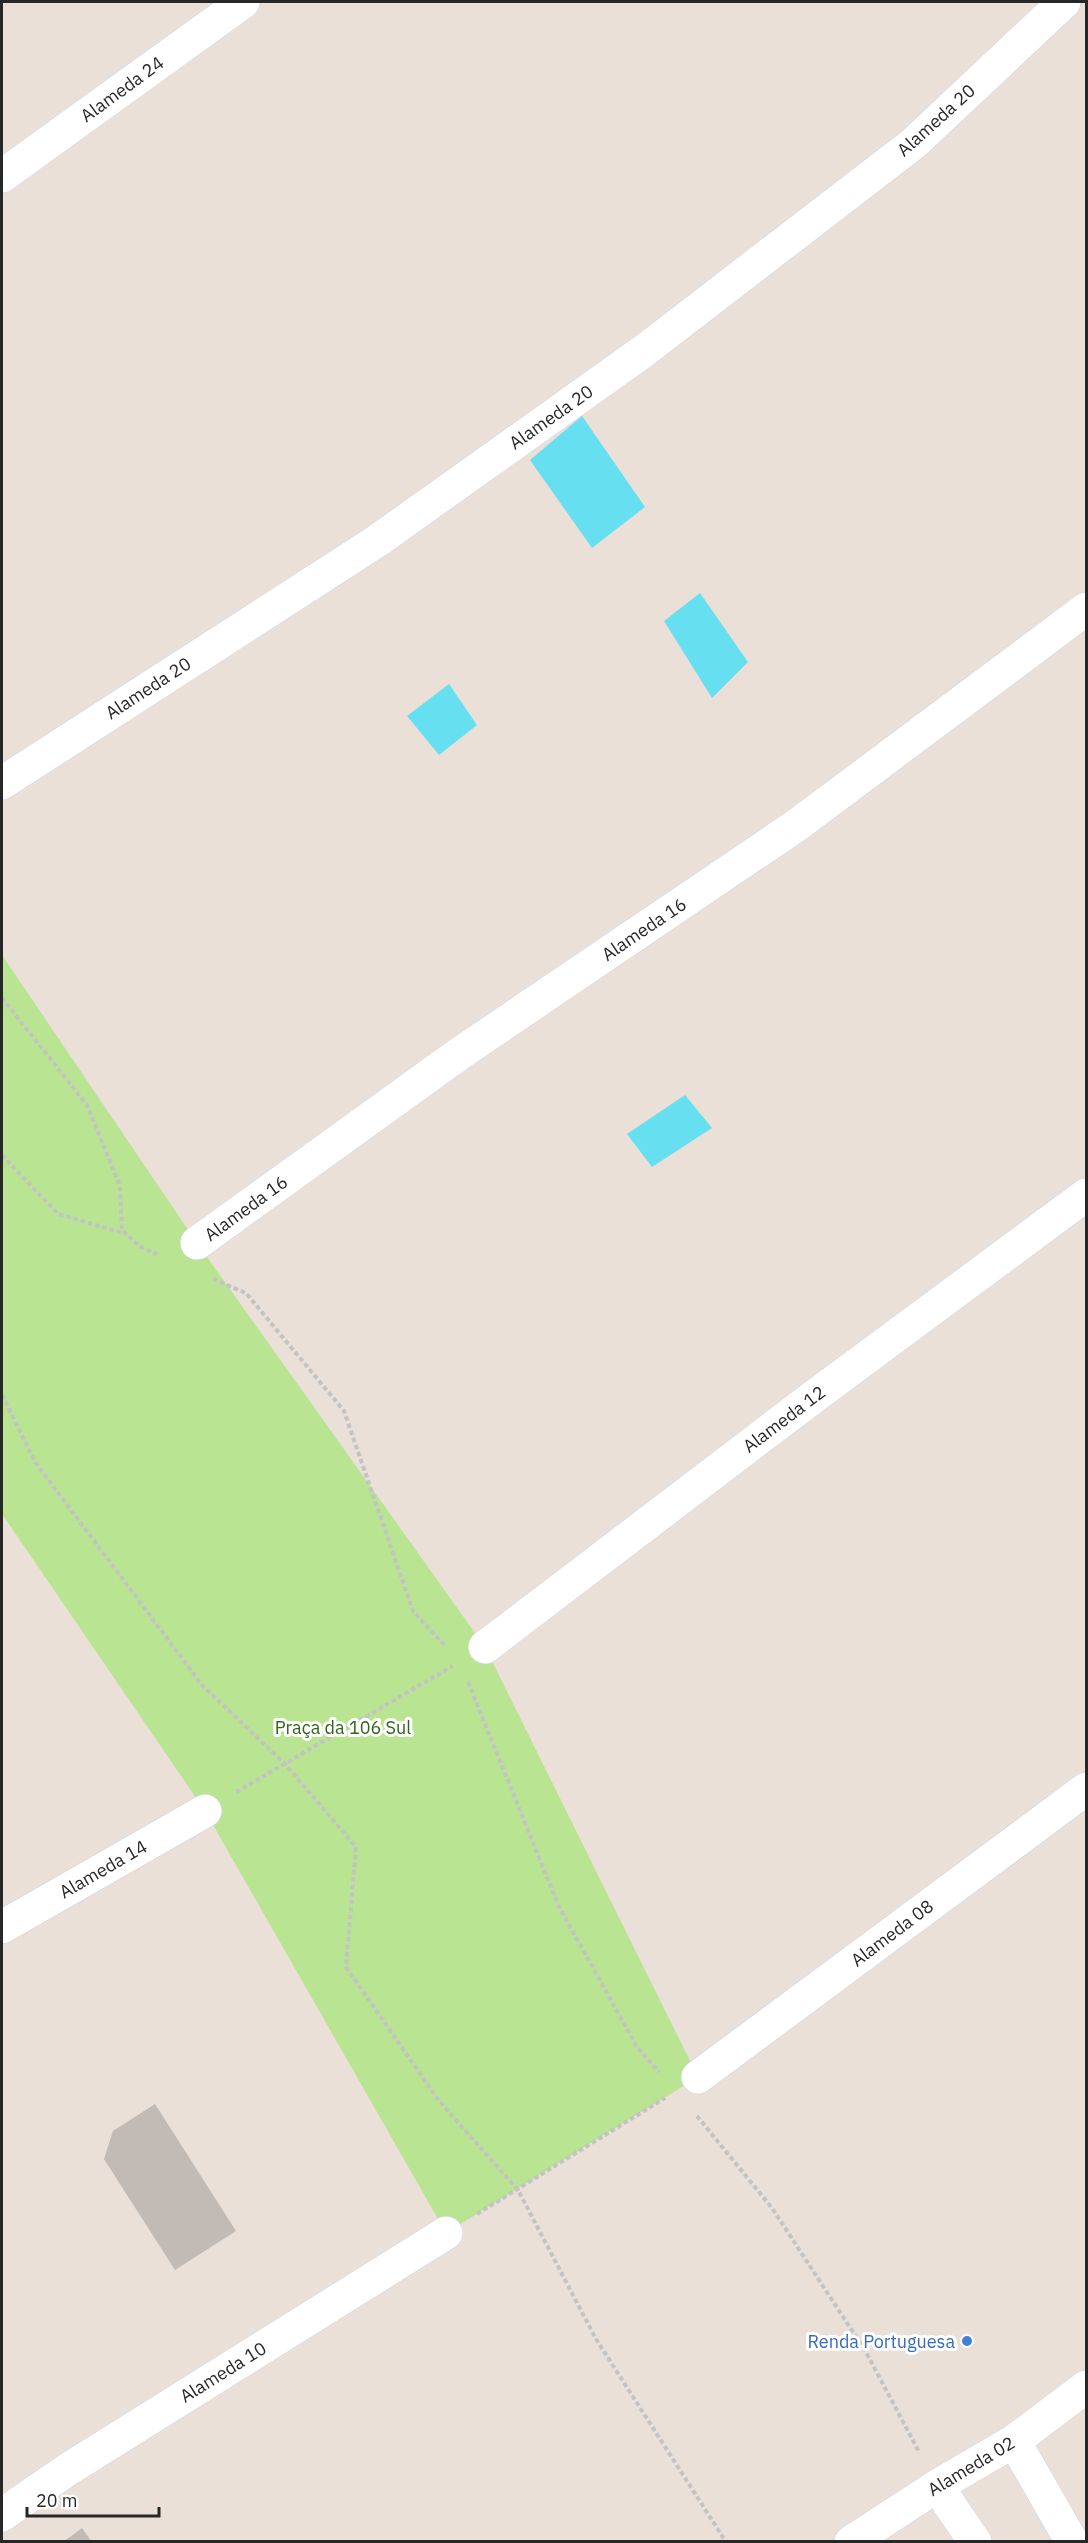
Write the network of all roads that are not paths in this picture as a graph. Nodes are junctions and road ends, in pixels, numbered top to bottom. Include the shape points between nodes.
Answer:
1 (243, 2) edge
2 (1064, 2) edge
3 (2, 176) edge
4 (1086, 609) edge
5 (2, 783) edge
6 (1086, 1195) edge
7 (197, 1243) dead end
8 (472, 1654) road end
9 (1086, 1789) edge
10 (205, 1811) road end
11 (2, 1927) edge
12 (687, 2084) road end
13 (446, 2233) road end
14 (1086, 2387) edge
15 (1014, 2441) junction
16 (937, 2486) junction
17 (2, 2515) edge
18 (851, 2541) edge
19 (975, 2541) edge
20 (1072, 2541) edge

1 - 3 street, Alameda 24
2 - 5 street, Alameda 20 via 914,143 645,350 377,541
4 - 7 street, Alameda 16 via 797,825 459,1054
6 - 8 street, Alameda 12
9 - 12 street, Alameda 08
10 - 11 street, Alameda 14
13 - 17 street, Alameda 10 via 87,2457
14 - 15 street, Alameda 02
15 - 16 street, Alameda 02
15 - 20 street
16 - 18 street, Alameda 02
16 - 19 street

